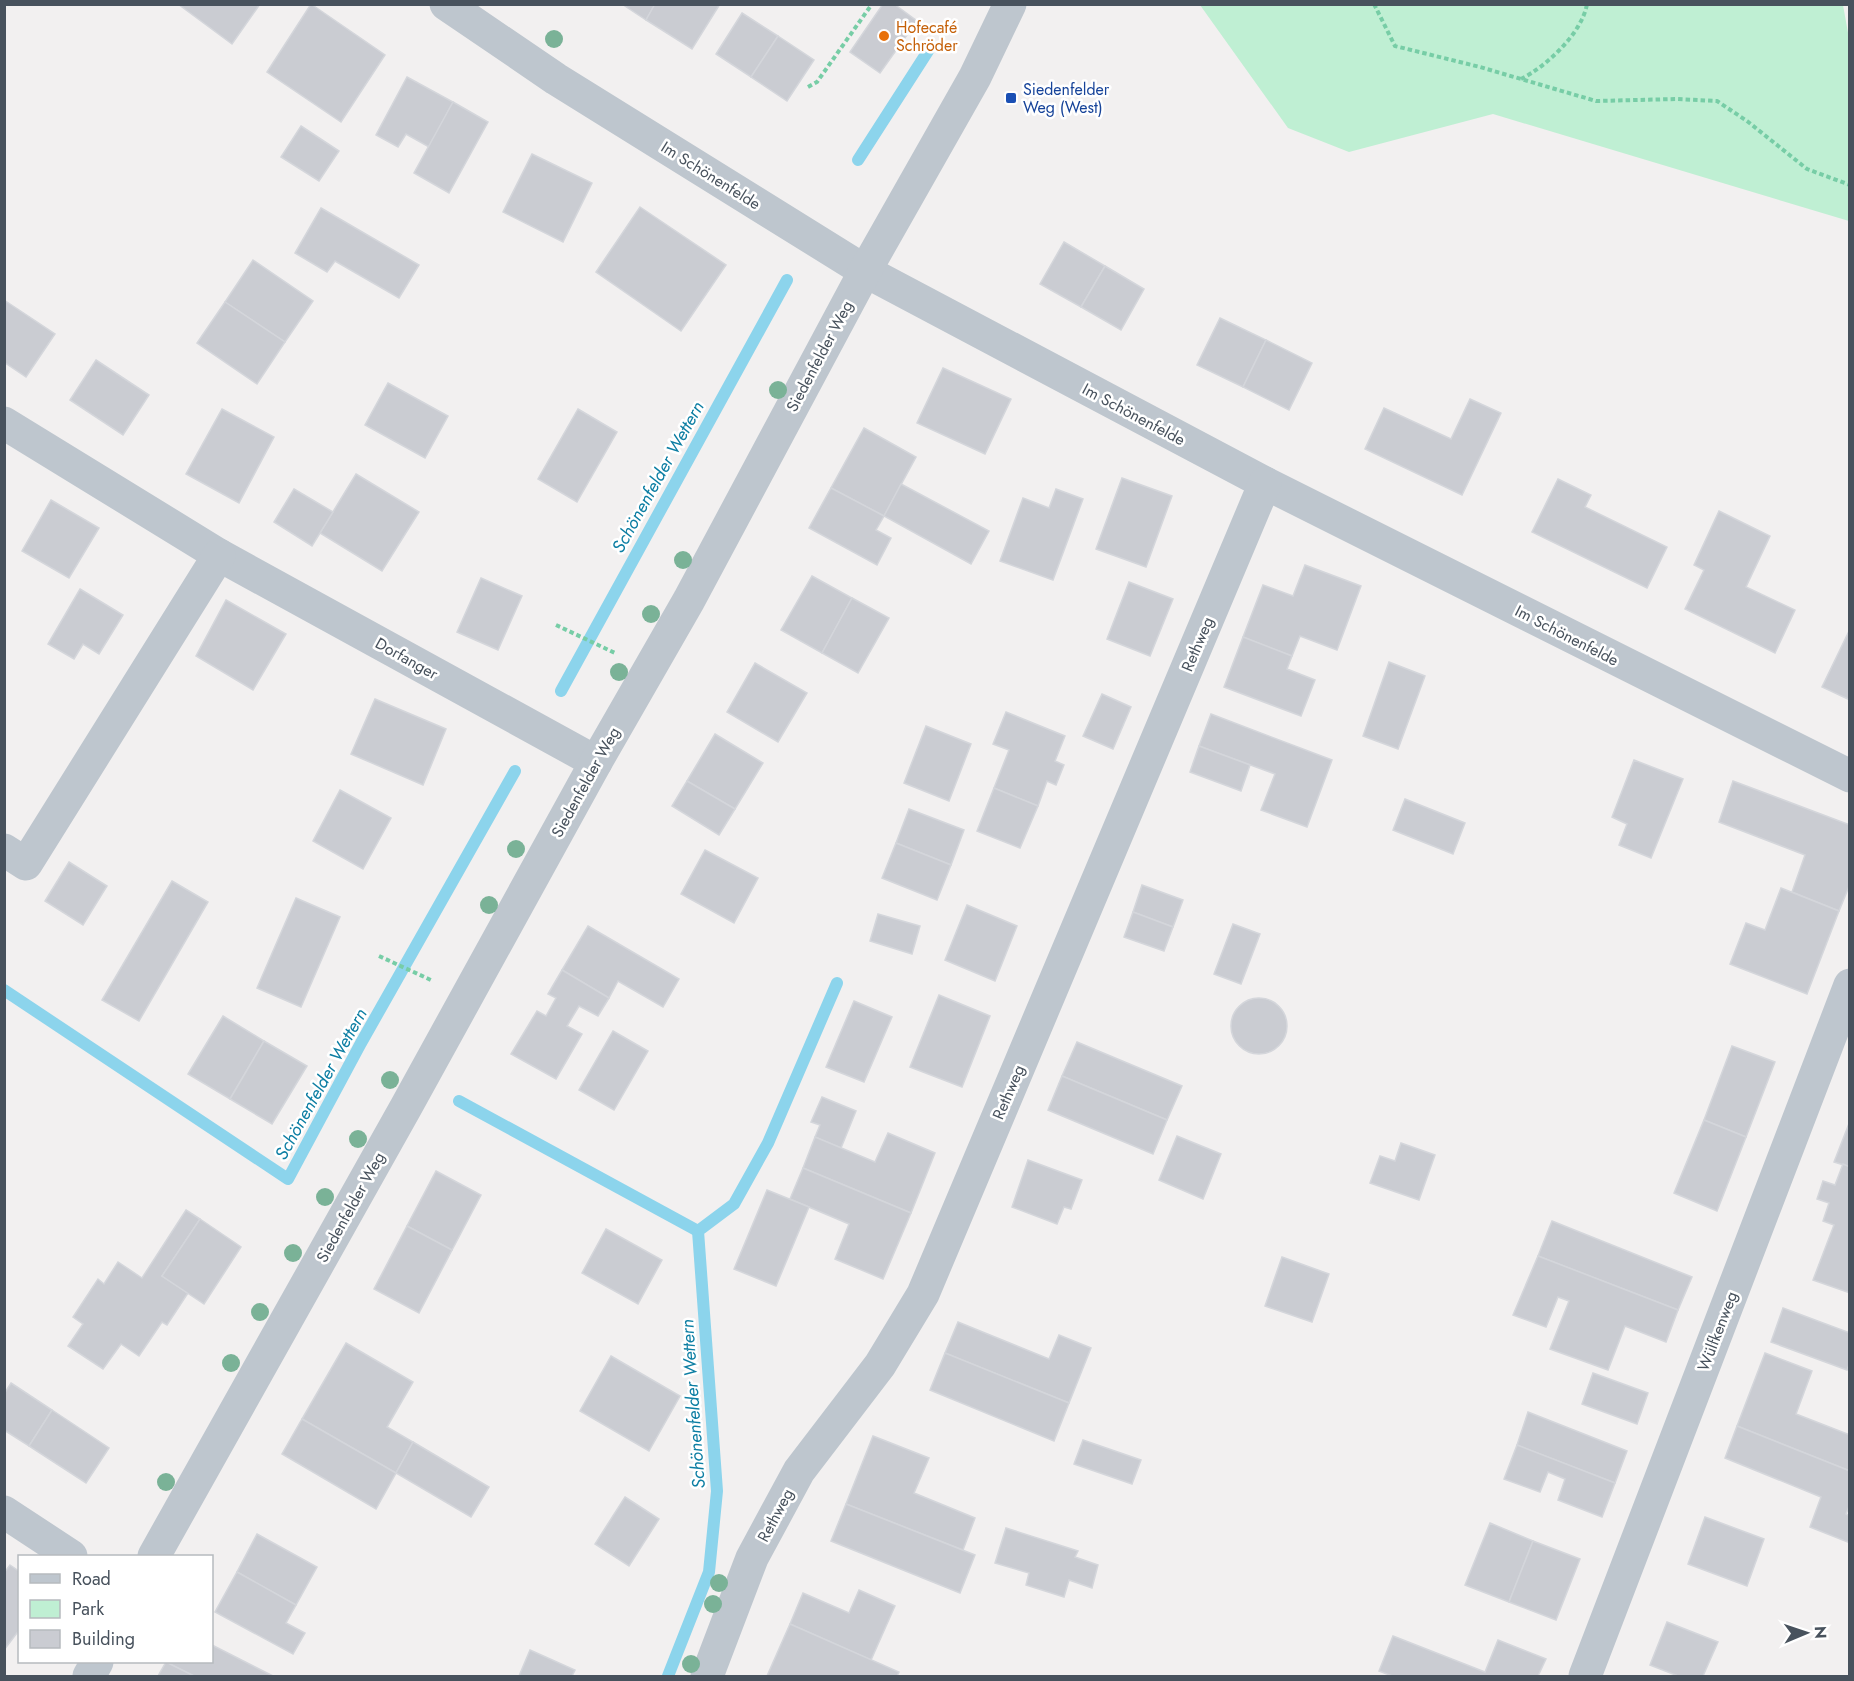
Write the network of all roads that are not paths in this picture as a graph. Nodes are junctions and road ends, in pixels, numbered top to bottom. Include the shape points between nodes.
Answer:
1 (446, 4) edge
2 (1010, 4) edge
3 (865, 271) junction
4 (4, 423) edge
5 (1265, 483) junction
6 (219, 555) junction
7 (596, 762) junction
8 (1850, 776) edge
9 (4, 850) edge
10 (1850, 985) edge
11 (4, 1512) edge
12 (68, 1555) edge
13 (155, 1555) edge
14 (96, 1663) edge
15 (89, 1677) edge
16 (707, 1677) edge
17 (1585, 1677) edge

1 - 3 street, Im Schönenfelde via 556,79
2 - 3 street, Siedenfelder Weg via 975,77
3 - 5 street, Im Schönenfelde
3 - 7 street, Siedenfelder Weg via 689,600
4 - 6 street, Dorfanger
5 - 8 street, Im Schönenfelde
5 - 16 street, Rethweg via 923,1294 880,1365 799,1471 752,1558
6 - 7 street, Dorfanger
6 - 9 street via 27,864
7 - 13 street, Siedenfelder Weg
10 - 17 street, Wülfkenweg
11 - 12 street
14 - 15 street

